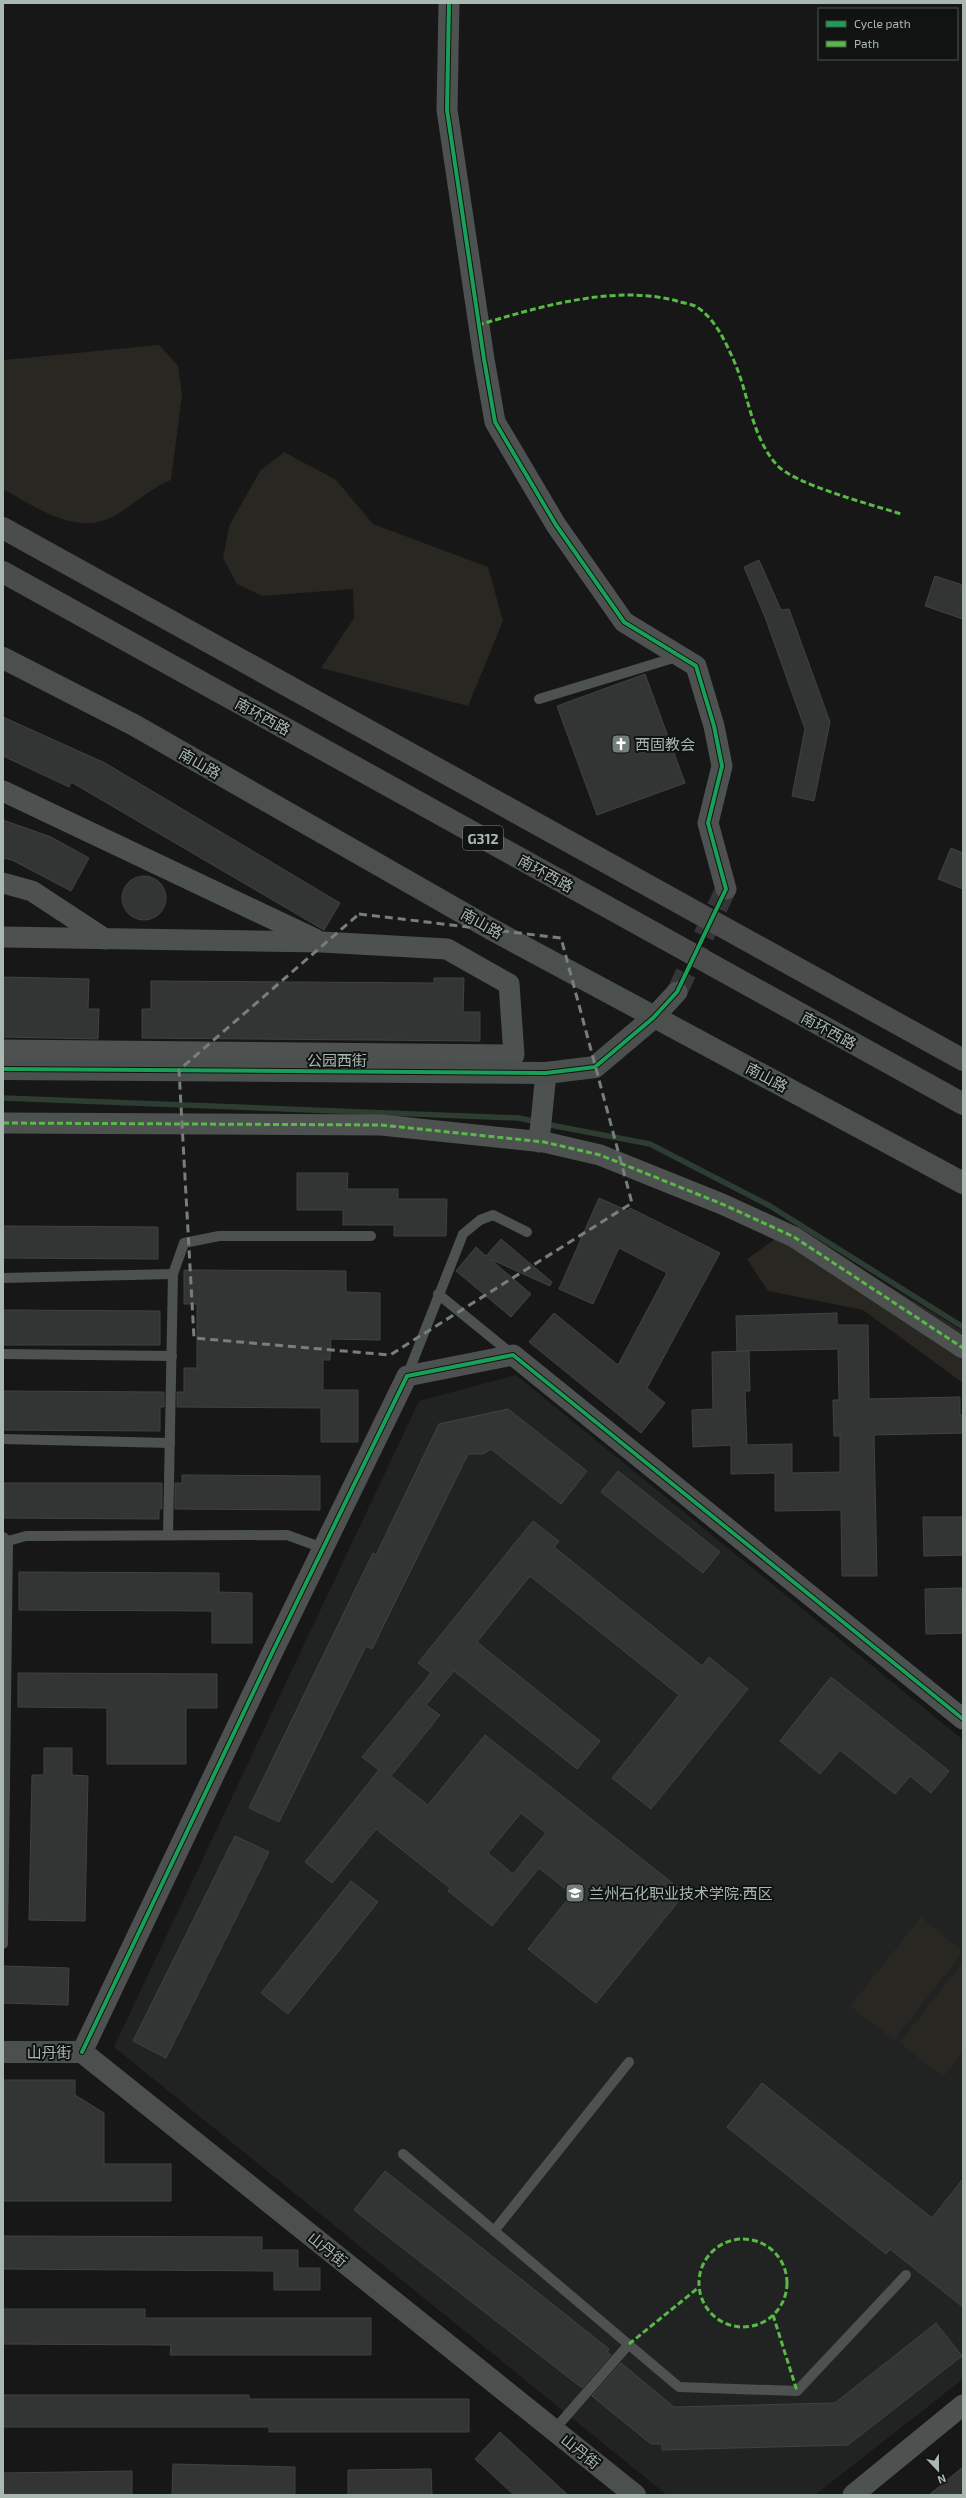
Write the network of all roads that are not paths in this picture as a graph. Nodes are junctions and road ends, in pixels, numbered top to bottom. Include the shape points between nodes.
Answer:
1 (449, 3) edge
2 (3, 528) edge
3 (3, 572) edge
4 (680, 656) junction
5 (3, 658) edge
6 (539, 699) dead end
7 (3, 791) edge
8 (3, 883) edge
9 (726, 889) tunnel mouth
10 (3, 937) edge
11 (106, 939) junction
12 (322, 942) junction
13 (677, 992) tunnel mouth
14 (653, 1018) junction
15 (3, 1050) edge
16 (963, 1060) edge
17 (3, 1069) edge
18 (545, 1083) junction
19 (963, 1104) edge
20 (3, 1123) edge
21 (539, 1136) junction
22 (963, 1183) edge
23 (527, 1232) dead end
24 (371, 1236) dead end
25 (173, 1274) junction
26 (3, 1278) edge
27 (438, 1294) junction
28 (963, 1348) edge
29 (3, 1354) edge
30 (513, 1355) junction
31 (172, 1356) junction
32 (407, 1376) junction
33 (3, 1439) edge
34 (170, 1443) junction
35 (168, 1535) junction
36 (5, 1539) edge
37 (323, 1548) junction
38 (963, 1719) edge
39 (3, 1908) edge
40 (3, 1944) edge
41 (3, 2052) edge
42 (82, 2052) junction
43 (629, 2062) dead end
44 (403, 2154) dead end
45 (494, 2231) junction
46 (906, 2275) dead end
47 (629, 2344) junction
48 (963, 2405) edge
49 (554, 2430) junction
50 (636, 2495) edge
51 (853, 2495) edge

1 - 4 street via 447,110 495,422 556,525 624,622
2 - 16 highway, G312
3 - 19 highway, 南环西路 / G312
4 - 6 lane
4 - 9 street via 696,666 722,766 708,823
5 - 14 street, 南山路 via 134,725 491,929
7 - 12 street
8 - 11 street via 32,891
10 - 11 street
11 - 12 street
12 - 15 street via 447,949 509,984 514,1055
13 - 14 street
14 - 18 street, 公园西街 via 595,1067
14 - 22 street, 南山路 via 683,1031
17 - 18 street, 公园西街
18 - 21 street
20 - 21 street via 381,1125
21 - 28 street via 629,1165 794,1237
23 - 27 lane via 493,1215 480,1220 463,1234
24 - 25 lane via 219,1236 184,1244
25 - 26 lane
25 - 31 lane
27 - 30 lane
27 - 32 lane
29 - 31 lane
30 - 32 street
30 - 38 street
31 - 34 lane
32 - 37 street
33 - 34 lane
34 - 35 lane
35 - 36 lane via 26,1536
35 - 37 lane via 286,1535
36 - 39 lane
37 - 42 street
39 - 40 lane
41 - 42 street, 山丹街
42 - 49 street, 山丹街
43 - 45 lane
44 - 45 lane
45 - 47 lane
46 - 47 lane via 797,2391 679,2387
47 - 49 lane
48 - 51 street
49 - 50 street, 山丹街

